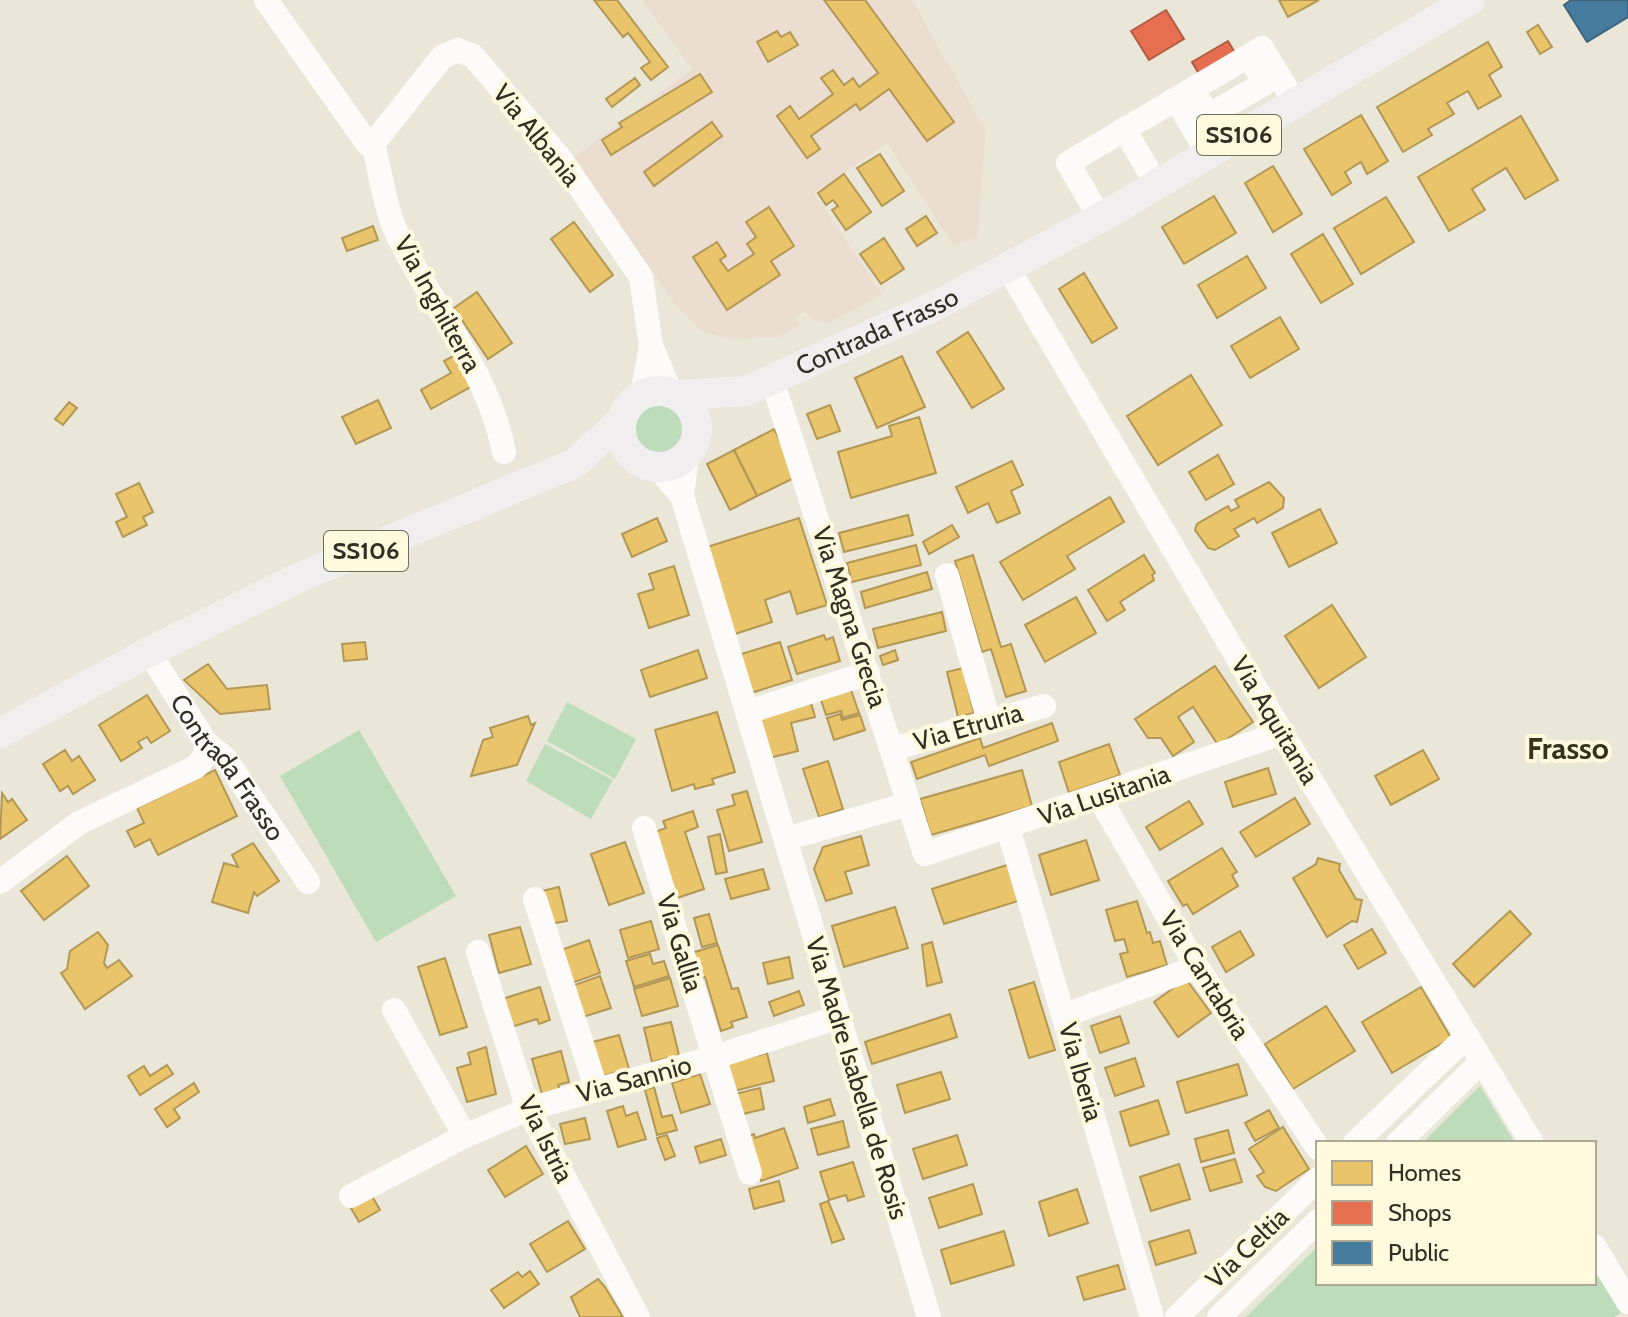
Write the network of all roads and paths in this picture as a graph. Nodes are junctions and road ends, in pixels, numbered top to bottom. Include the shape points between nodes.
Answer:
1 (266, 0) edge
2 (1470, 0) edge
3 (1193, 99) junction
4 (1295, 103) junction
5 (1124, 129) junction
6 (373, 144) junction
7 (1208, 154) junction
8 (1157, 185) junction
9 (1100, 218) junction
10 (1008, 268) junction
11 (759, 386) junction
12 (664, 394) junction
13 (621, 421) junction
14 (692, 445) junction
15 (504, 452) dead end
16 (575, 463) junction
17 (647, 464) junction
18 (682, 496) junction
19 (947, 575) dead end
20 (149, 652) junction
21 (868, 673) junction
22 (1044, 706) dead end
23 (748, 712) junction
24 (989, 721) junction
25 (0, 733) edge
26 (1282, 733) junction
27 (206, 743) junction
28 (893, 749) junction
29 (1099, 797) junction
30 (909, 804) junction
31 (644, 828) dead end
32 (1008, 828) junction
33 (785, 839) junction
34 (925, 854) joint
35 (0, 882) edge
36 (308, 882) dead end
37 (535, 899) dead end
38 (478, 952) dead end
39 (1197, 967) junction
40 (394, 1010) dead end
41 (1065, 1015) junction
42 (839, 1017) junction
43 (1467, 1036) junction
44 (715, 1057) junction
45 (1482, 1061) junction
46 (596, 1088) junction
47 (528, 1109) junction
48 (465, 1136) junction
49 (1357, 1141) edge
50 (1400, 1141) edge
51 (1531, 1141) edge
52 (1316, 1145) edge
53 (750, 1173) dead end
54 (1316, 1181) edge
55 (351, 1196) dead end
56 (1316, 1223) edge
57 (1596, 1249) edge
58 (1628, 1302) edge
59 (638, 1317) edge
60 (929, 1317) edge
61 (1152, 1317) edge
62 (1177, 1317) edge
63 (1219, 1317) edge

1 - 6 street, Via Inghilterra via 367,143
2 - 4 main road, SS106
3 - 4 street via 1255,66 1262,48
3 - 5 street
3 - 7 street
4 - 7 main road, SS106
5 - 8 street
5 - 9 street via 1068,163
6 - 12 street, Via Albania via 442,57 458,50 473,56 560,158 636,268
6 - 15 street, Via Inghilterra via 397,235 485,390
7 - 8 main road, SS106
8 - 9 main road, SS106
9 - 10 main road, SS106
10 - 11 main road, Contrada Frasso / SS106
10 - 26 street, Via Aquitania
11 - 12 main road, Contrada Frasso / SS106
11 - 14 main road, Contrada Frasso / SS106
11 - 21 street, Via Magna Grecia
12 - 13 main road, SS106 via 633,401
12 - 14 main road via 695,414
13 - 16 main road, SS106
13 - 17 main road via 624,443
14 - 17 main road, SS106 via 669,467
14 - 18 street, Via Madre Isabella de Rosis
16 - 17 main road, SS106
16 - 20 main road, SS106 via 296,579
17 - 18 street, Via Madre Isabella de Rosis
18 - 23 street, Via Madre Isabella de Rosis
19 - 24 street
20 - 25 main road, SS106
20 - 27 street, Contrada Frasso
21 - 23 street
21 - 28 street, Via Magna Grecia
22 - 24 street, Via Etruria
23 - 33 street, Via Madre Isabella de Rosis
24 - 28 street, Via Etruria
26 - 29 street, Via Lusitania
26 - 43 street, Via Aquitania
27 - 35 street via 205,756 196,767 79,823
27 - 36 street, Contrada Frasso via 225,758
28 - 30 street, Via Magna Grecia
29 - 32 street, Via Lusitania
29 - 39 street, Via Cantabria
30 - 33 street
30 - 34 street, Via Magna Grecia
31 - 44 street, Via Gallia
32 - 34 street, Via Lusitania
32 - 41 street, Via Iberia
33 - 42 street, Via Madre Isabella de Rosis
37 - 46 street
38 - 47 street, Via Istria
39 - 41 street
39 - 52 street, Via Cantabria
40 - 48 street
41 - 61 street, Via Iberia
42 - 44 street, Via Sannio
42 - 60 street, Via Madre Isabella de Rosis
43 - 45 street, Via Aquitania
43 - 49 street
44 - 46 street, Via Sannio
44 - 53 street, Via Sannio
45 - 50 street
45 - 51 street, Via Aquitania
46 - 47 street, Via Sannio
47 - 48 street, Via Sannio
47 - 59 street, Via Istria
48 - 55 street, Via Sannio
54 - 62 street, Via Celtia
56 - 63 street
57 - 58 street

